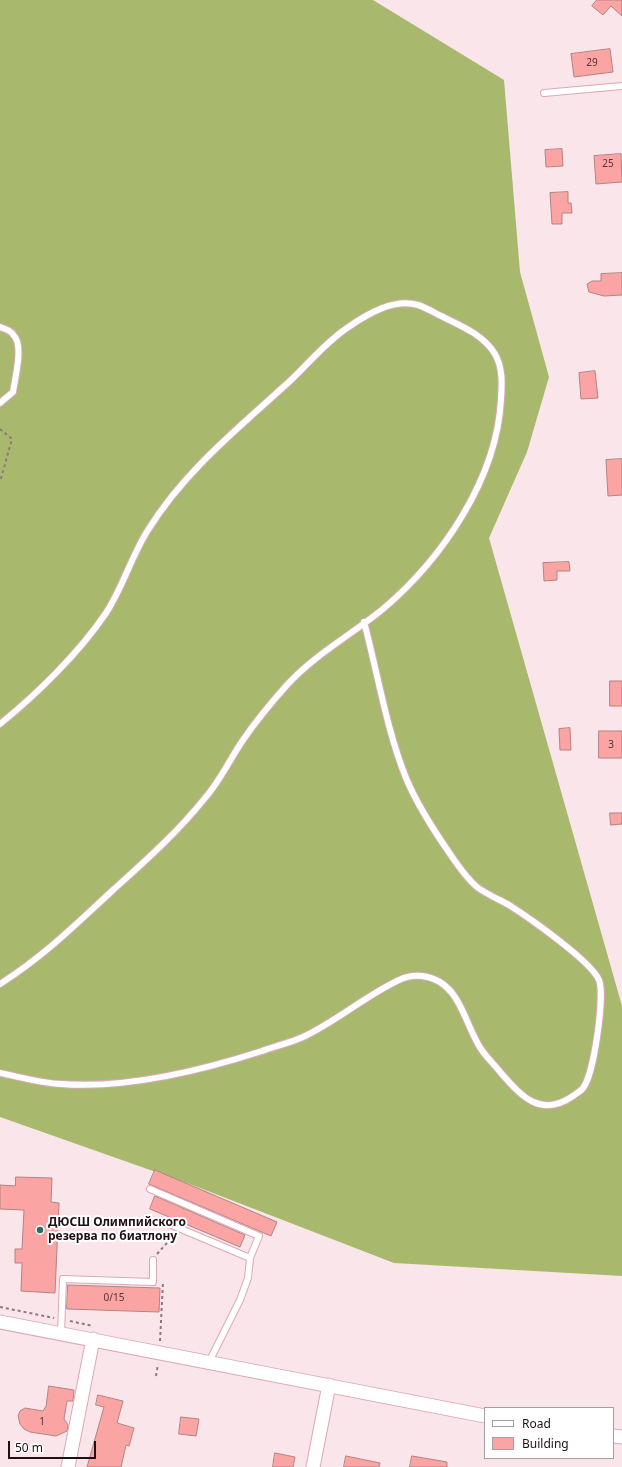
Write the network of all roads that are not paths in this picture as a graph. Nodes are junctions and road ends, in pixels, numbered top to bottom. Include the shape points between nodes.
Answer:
1 (622, 86) edge
2 (544, 93) dead end
3 (0, 327) edge
4 (0, 402) edge
5 (364, 622) junction
6 (0, 724) edge
7 (0, 984) edge
8 (0, 1073) edge
9 (150, 1189) dead end
10 (162, 1221) dead end
11 (250, 1258) junction
12 (153, 1260) road end
13 (0, 1322) edge
14 (61, 1334) junction
15 (93, 1339) junction
16 (209, 1362) junction
17 (329, 1384) junction
18 (484, 1416) edge
19 (68, 1467) edge
20 (313, 1467) edge

1 - 2 lane
3 - 4 lane via 16,337 19,346 13,392
5 - 6 lane via 382,609 413,579 436,555 453,531 471,501 485,469 500,420 502,375 497,358 490,347 475,333 418,304 394,305 373,312 346,328 322,346 294,377 213,450 187,478 148,529 123,584 105,615 59,669
5 - 7 lane via 329,648 287,685 246,736 209,794 176,833 43,955
5 - 8 lane via 406,780 434,830 467,877 478,888 511,906 594,970 600,983 602,1002 591,1071 584,1088 555,1104 542,1105 528,1101 481,1049 455,994 442,983 428,977 412,975 401,978 300,1038 239,1058 187,1071 123,1083 83,1084 60,1084
9 - 11 lane via 259,1236
10 - 11 lane
11 - 16 lane via 248,1278 240,1300
12 - 14 lane via 153,1282 63,1278
13 - 14 street
14 - 15 street
15 - 16 street
15 - 19 street
16 - 17 street
17 - 18 street
17 - 20 street

